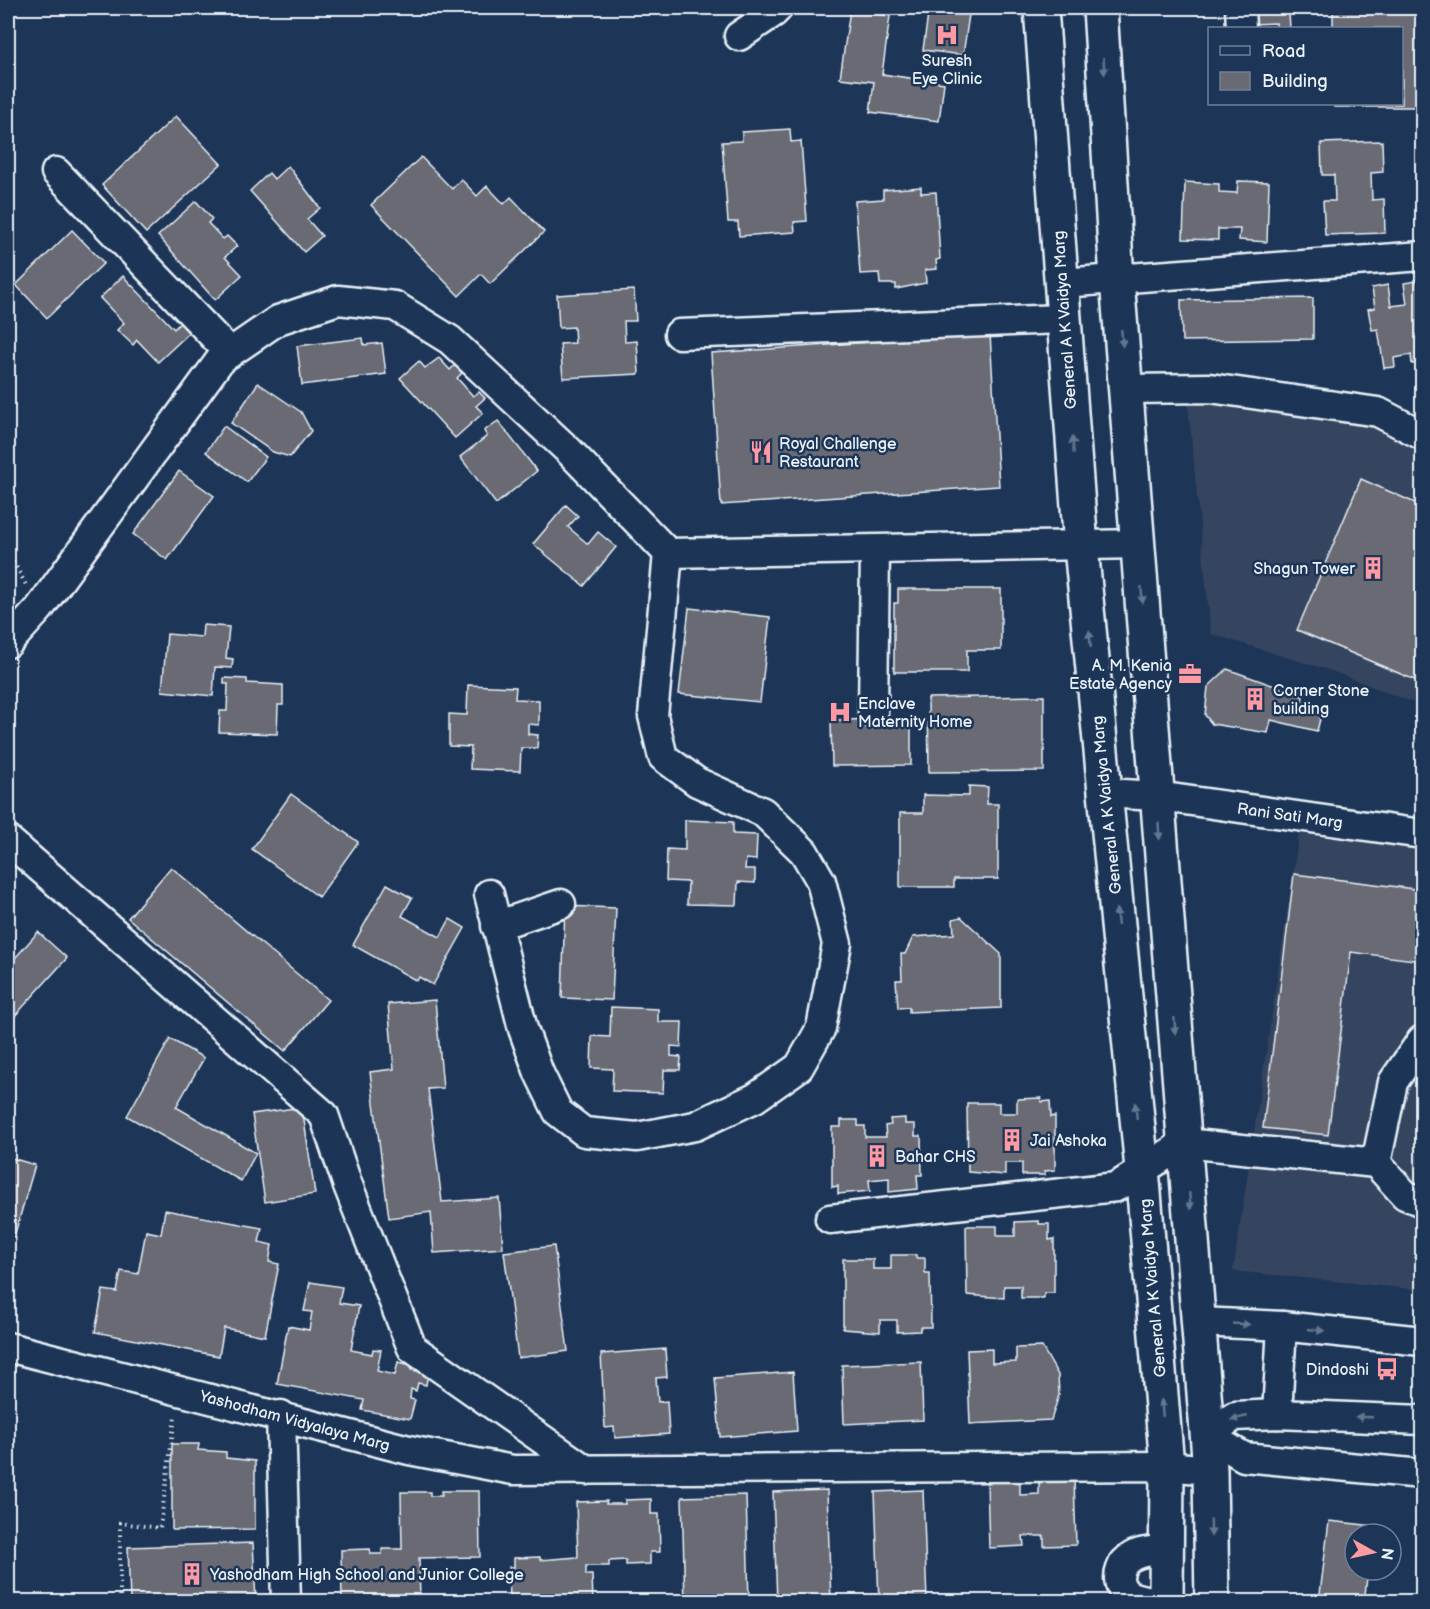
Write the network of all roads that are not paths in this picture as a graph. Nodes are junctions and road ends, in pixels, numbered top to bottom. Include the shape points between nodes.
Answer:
1 (778, 8) edge
2 (1041, 8) edge
3 (1100, 8) edge
4 (1240, 8) edge
5 (1242, 27) edge
6 (739, 36) dead end
7 (56, 172) dead end
8 (1422, 255) edge
9 (1117, 279) junction
10 (1062, 283) junction
11 (1063, 319) junction
12 (680, 334) dead end
13 (230, 353) junction
14 (1126, 389) junction
15 (1422, 435) edge
16 (1139, 544) junction
17 (1081, 547) junction
18 (875, 550) junction
19 (668, 553) junction
20 (8, 644) edge
21 (873, 713) dead end
22 (1105, 793) junction
23 (1157, 796) junction
24 (1422, 834) edge
25 (8, 840) edge
26 (489, 894) dead end
27 (561, 904) dead end
28 (496, 926) junction
29 (1422, 1040) edge
30 (1185, 1143) junction
31 (1376, 1163) junction
32 (1142, 1169) junction
33 (1422, 1202) edge
34 (830, 1219) dead end
35 (1199, 1322) junction
36 (1282, 1326) junction
37 (1422, 1341) edge
38 (8, 1347) edge
39 (1276, 1414) junction
40 (281, 1415) junction
41 (1422, 1420) edge
42 (1207, 1435) junction
43 (1167, 1466) junction
44 (586, 1470) junction
45 (1210, 1470) junction
46 (1422, 1474) edge
47 (1166, 1549) junction
48 (286, 1602) edge
49 (1159, 1602) edge
50 (1166, 1602) edge
51 (1212, 1602) edge

1 - 6 street
2 - 10 main road, General A K Vaidya Marg
3 -> 9 main road
4 - 5 street
7 - 13 street
8 - 9 street
9 - 10 street
9 -> 14 main road
10 - 11 main road, General A K Vaidya Marg
11 - 12 street
17 -> 11 main road, General A K Vaidya Marg
13 - 19 street via 278,320 338,300 395,306 450,340 569,451
13 - 20 street via 221,359 39,609
14 - 15 street via 1210,388 1378,412
14 - 16 main road
16 - 17 street
16 -> 23 main road
17 - 18 street
22 -> 17 main road, General A K Vaidya Marg
18 - 19 street
18 - 21 street
19 - 28 street via 653,716 663,757 697,782 764,812 804,852 821,881 837,944 821,1028 799,1067 755,1098 695,1126 637,1137 584,1132 558,1112 539,1073 523,1029
22 - 23 street, Rani Sati Marg
32 -> 22 main road, General A K Vaidya Marg
23 - 24 street, Rani Sati Marg
23 -> 30 main road
25 - 44 street via 324,1115 412,1348
26 - 28 street
27 - 28 street
29 - 31 street via 1394,1082
30 - 31 street
30 - 32 street
30 -> 35 main road
31 - 33 street via 1405,1195
32 - 34 street via 1116,1187
43 -> 32 main road, General A K Vaidya Marg
35 -> 36 street
35 - 42 main road
36 -> 37 street
36 - 39 street
38 - 40 street, Yashodham Vidyalaya Marg
41 -> 39 street
39 -> 42 street via 1235,1416
40 - 44 street, Yashodham Vidyalaya Marg via 409,1450 513,1470
40 - 48 street
42 - 45 main road
42 - 46 street via 1244,1457
43 - 44 street, Yashodham Vidyalaya Marg
43 - 45 street, Yashodham Vidyalaya Marg
43 - 47 main road, General A K Vaidya Marg
45 -> 51 main road
47 - 49 street via 1126,1560 1119,1574 1120,1587 1128,1596
47 - 50 main road, General A K Vaidya Marg

